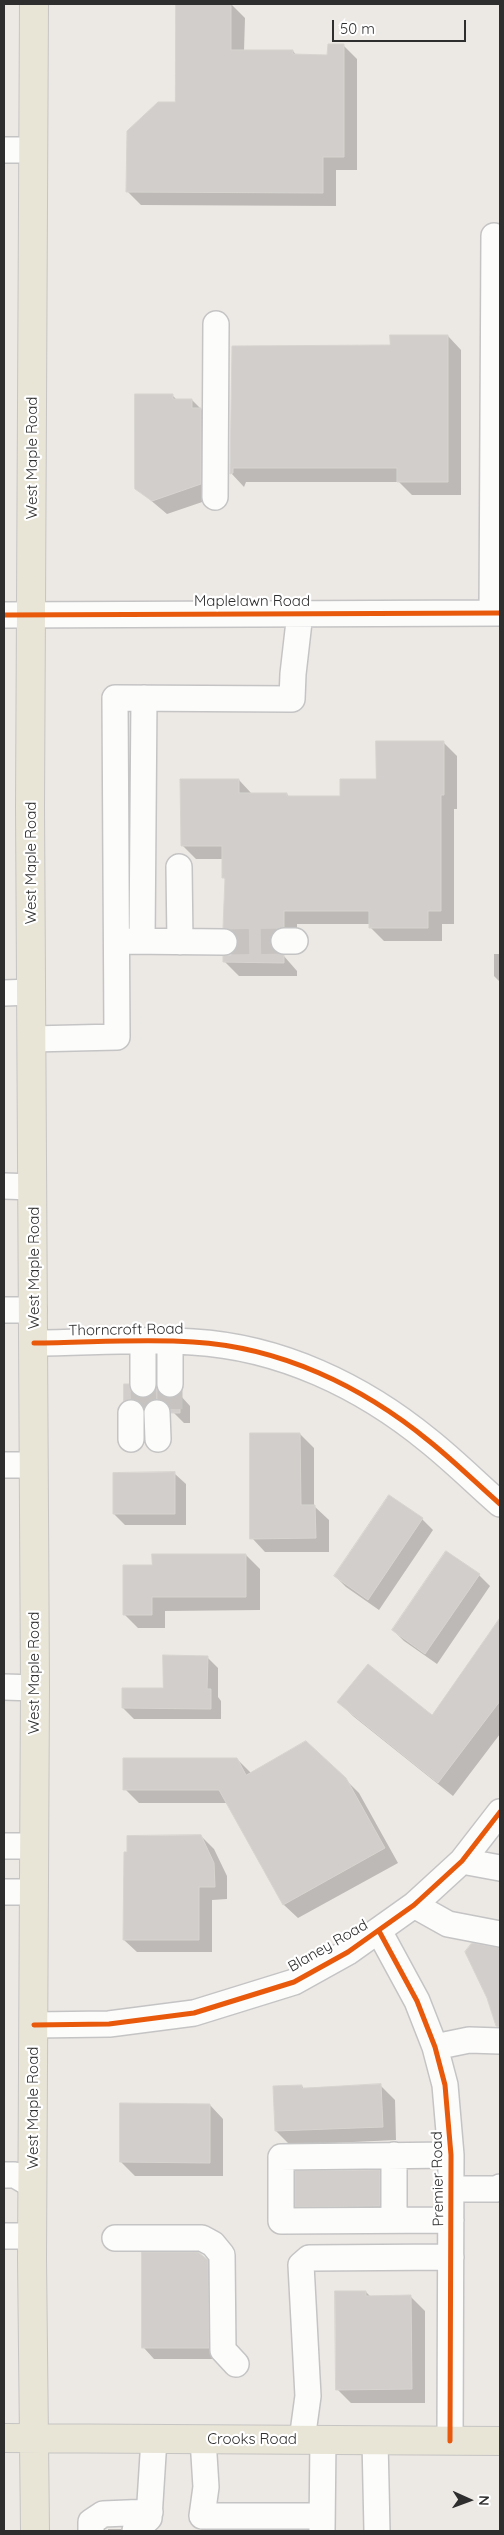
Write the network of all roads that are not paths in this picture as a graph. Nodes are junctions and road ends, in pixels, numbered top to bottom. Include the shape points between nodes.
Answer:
1 (34, 4) edge
2 (4, 150) edge
3 (34, 150) junction
4 (494, 236) dead end
5 (216, 324) dead end
6 (215, 498) dead end
7 (300, 613) junction
8 (496, 613) edge
9 (32, 614) junction
10 (4, 616) edge
11 (144, 698) junction
12 (179, 867) dead end
13 (116, 941) junction
14 (142, 941) junction
15 (180, 942) junction
16 (224, 942) tunnel mouth
17 (4, 992) edge
18 (32, 992) junction
19 (32, 1039) junction
20 (4, 1186) edge
21 (33, 1187) junction
22 (4, 1310) edge
23 (34, 1310) junction
24 (149, 1342) junction
25 (34, 1344) junction
26 (151, 1413) joint
27 (4, 1465) edge
28 (34, 1465) junction
29 (500, 1504) edge
30 (4, 1687) edge
31 (35, 1688) junction
32 (500, 1812) edge
33 (4, 1846) edge
34 (34, 1846) junction
35 (487, 1869) edge
36 (4, 1892) edge
37 (34, 1892) junction
38 (414, 1905) junction
39 (379, 1931) junction
40 (500, 1934) edge
41 (34, 2025) junction
42 (500, 2041) edge
43 (435, 2047) junction
44 (394, 2155) junction
45 (450, 2155) junction
46 (4, 2175) edge
47 (32, 2184) junction
48 (500, 2187) edge
49 (451, 2189) junction
50 (394, 2220) junction
51 (451, 2220) junction
52 (4, 2236) edge
53 (32, 2236) junction
54 (115, 2238) dead end
55 (451, 2257) junction
56 (236, 2364) dead end
57 (4, 2438) edge
58 (35, 2438) junction
59 (154, 2439) junction
60 (203, 2439) junction
61 (312, 2440) junction
62 (375, 2440) junction
63 (450, 2441) junction
64 (500, 2441) edge
65 (142, 2522) edge
66 (322, 2524) edge
67 (35, 2531) edge
68 (91, 2531) edge
69 (377, 2531) edge

1 - 3 main road, West Maple Road
2 - 3 street
3 - 9 main road, West Maple Road
4 - 8 street
5 - 6 street
7 - 8 street, Maplelawn Road
7 - 9 street, Maplelawn Road
7 - 11 street via 292,698
9 - 10 street, Maplelawn Road
9 - 18 main road, West Maple Road
11 - 13 street via 115,698
11 - 14 street
12 - 15 street
13 - 14 street
13 - 19 street via 117,1037
14 - 15 street
15 - 16 street
17 - 18 street
18 - 19 main road, West Maple Road
19 - 21 main road, West Maple Road
20 - 21 street
21 - 23 main road, West Maple Road
22 - 23 street
23 - 25 main road, West Maple Road
24 - 24 street via 150,1384
24 - 25 street, Thorncroft Road
24 - 29 street, Thorncroft Road via 193,1342 251,1350 324,1375 395,1415 430,1441
25 - 28 main road, West Maple Road
26 - 26 street via 151,1439
27 - 28 street
28 - 31 main road, West Maple Road
30 - 31 street
31 - 34 main road, West Maple Road
32 - 35 street, Blaney Road
33 - 34 street
34 - 37 main road, West Maple Road
35 - 38 street, Blaney Road
36 - 37 street
37 - 41 main road, West Maple Road
38 - 39 street, Blaney Road
38 - 40 street via 448,1924
39 - 41 street, Blaney Road via 294,1982 194,2013 109,2024
39 - 43 street, Premier Road via 417,2001
41 - 47 main road, West Maple Road
42 - 43 street via 469,2040
43 - 45 street, Premier Road via 445,2085
44 - 45 street
44 - 50 street
44 - 50 street via 281,2157 281,2221
45 - 49 street, Premier Road
46 - 47 street via 15,2175
47 - 53 main road, West Maple Road
48 - 49 street
49 - 51 street, Premier Road
50 - 51 street
51 - 55 street, Premier Road
52 - 53 street
53 - 58 main road, West Maple Road
54 - 56 street via 202,2238 213,2244 222,2255 223,2350
55 - 61 street via 308,2258 302,2265
55 - 63 street, Premier Road
57 - 58 main road, Crooks Road
58 - 59 main road, Crooks Road
58 - 67 main road, West Maple Road
59 - 60 main road, Crooks Road
59 - 65 street
60 - 61 main road, Crooks Road
60 - 66 street via 206,2487 202,2516
61 - 62 main road, Crooks Road
61 - 66 street
62 - 63 main road, Crooks Road
62 - 69 street
63 - 64 main road, Crooks Road
65 - 68 street via 103,2514 91,2522

